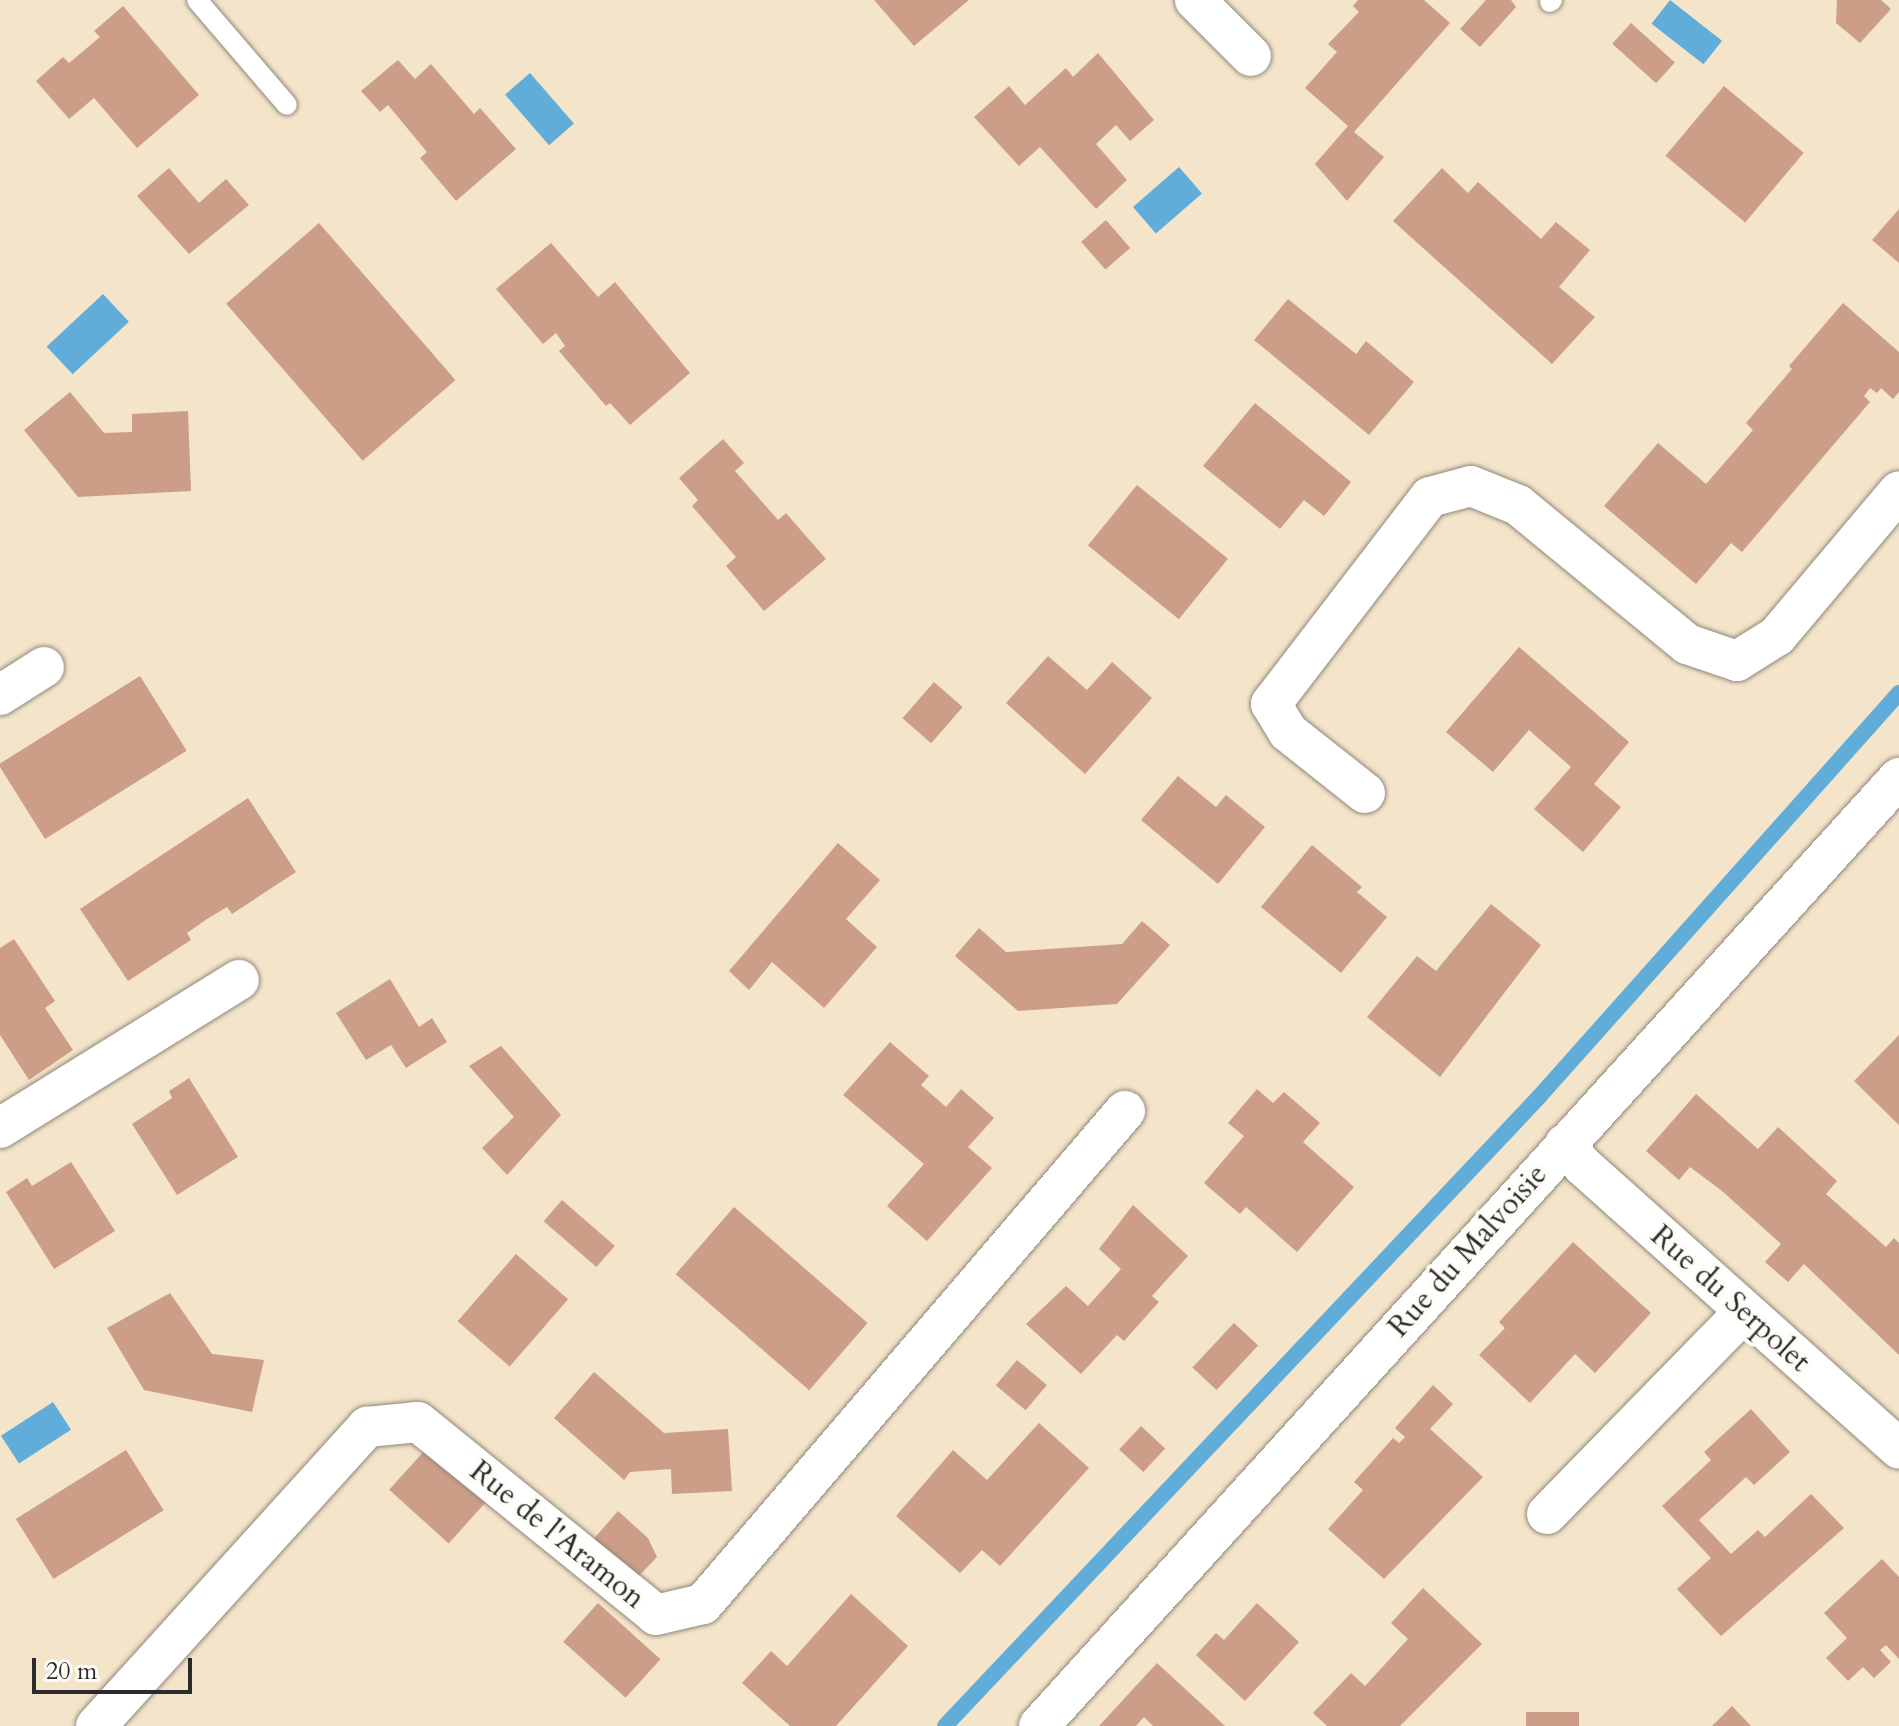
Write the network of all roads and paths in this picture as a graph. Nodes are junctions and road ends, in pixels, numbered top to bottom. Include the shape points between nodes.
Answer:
1 (197, 0) edge
2 (1195, 0) edge
3 (1251, 56) dead end
4 (287, 105) dead end
5 (1899, 491) edge
6 (44, 667) dead end
7 (0, 695) edge
8 (1899, 778) edge
9 (1365, 793) dead end
10 (239, 980) dead end
11 (1125, 1111) dead end
12 (0, 1128) edge
13 (1565, 1144) junction
14 (1743, 1313) junction
15 (1899, 1449) edge
16 (1547, 1514) dead end
17 (1044, 1725) edge
18 (96, 1726) edge

1 - 4 lane
2 - 3 street
5 - 9 street via 1777,636 1737,661 1687,644 1518,505 1471,486 1430,497 1271,704 1288,732
6 - 7 street
8 - 13 street, Rue du Malvoisie
10 - 12 street
11 - 18 street, Rue de l'Aramon via 703,1604 656,1615 418,1422 367,1427
13 - 14 street, Rue du Serpolet
13 - 17 street, Rue du Malvoisie
14 - 15 street, Rue du Serpolet
14 - 16 street

